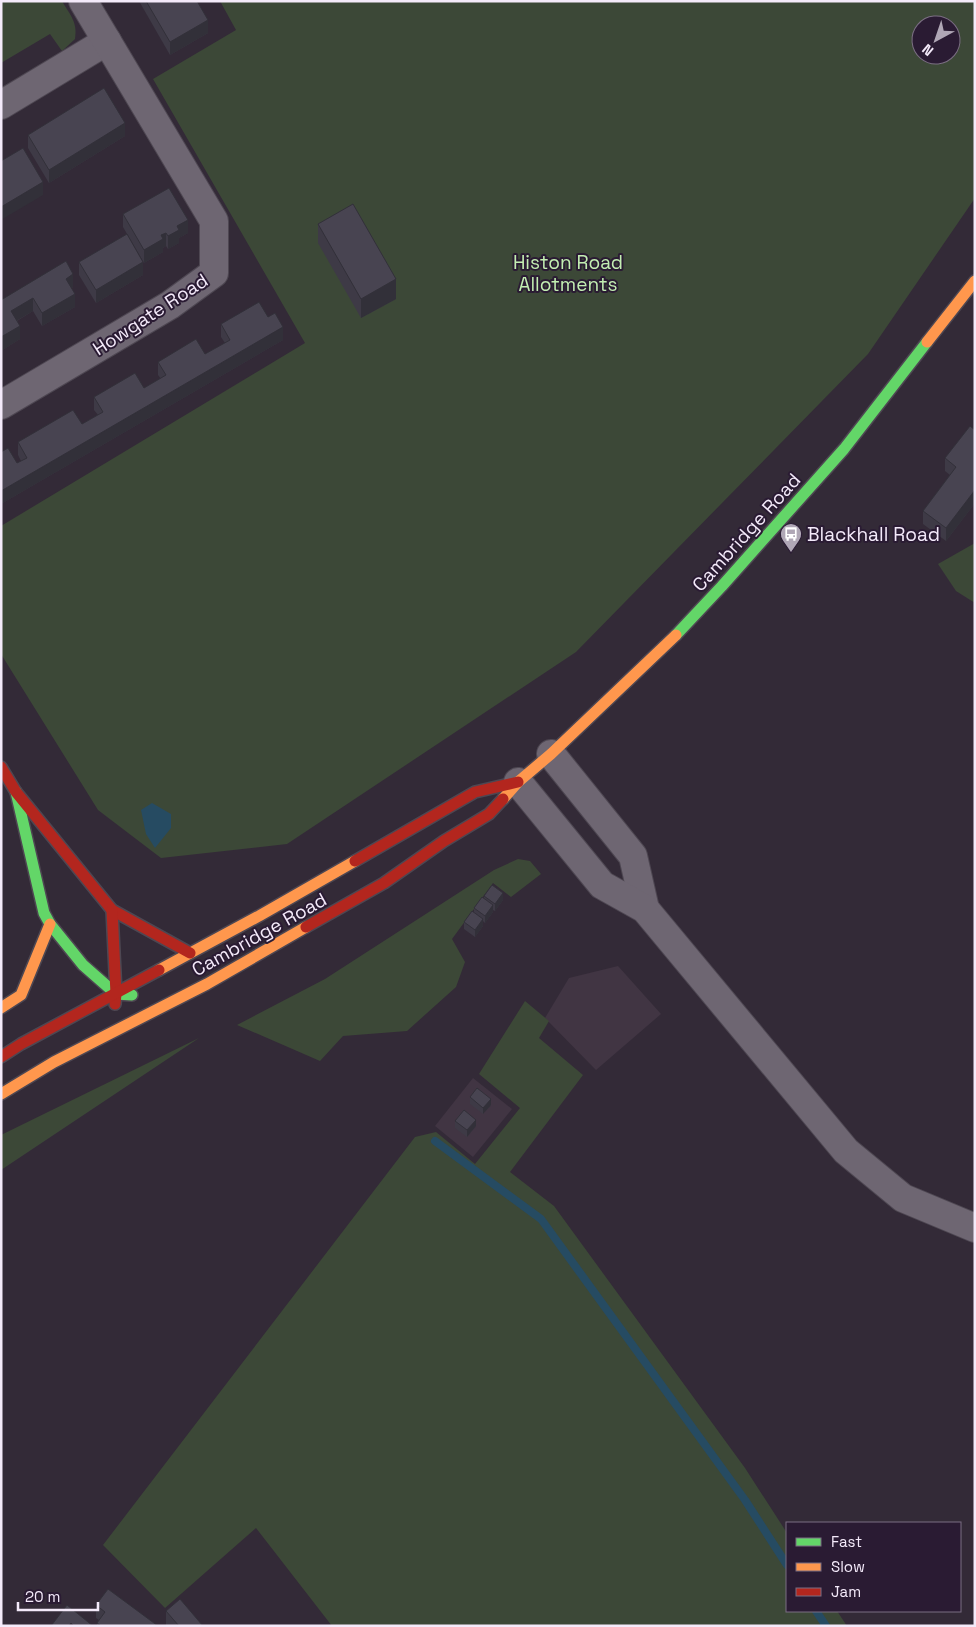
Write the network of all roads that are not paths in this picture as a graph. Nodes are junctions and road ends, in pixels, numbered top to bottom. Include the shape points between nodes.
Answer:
1 (83, 1) edge
2 (107, 41) junction
3 (1, 105) edge
4 (975, 281) edge
5 (1, 405) edge
6 (551, 754) junction
7 (1, 768) edge
8 (518, 782) junction
9 (16, 792) junction
10 (645, 909) junction
11 (112, 910) junction
12 (50, 924) junction
13 (190, 953) junction
14 (208, 984) junction
15 (116, 994) junction
16 (160, 994) dead end
17 (142, 996) dead end
18 (1, 1008) edge
19 (112, 1023) junction
20 (1, 1057) edge
21 (1, 1094) edge
22 (975, 1228) edge

1 - 2 street, Howgate Road
2 - 3 street
2 - 5 street, Howgate Road via 214,221 214,273 170,305
4 - 6 main road, Cambridge Road via 844,449 785,516 670,641
6 - 8 main road, Cambridge Road
6 - 10 street via 632,856
7 - 9 main road
8 - 10 street via 602,885
8 - 13 main road, Cambridge Road via 475,792
8 - 14 main road, Cambridge Road via 489,814 384,883
9 - 11 main road
9 - 12 main road via 44,913
10 - 22 street via 846,1151 902,1198
11 - 13 main road
11 - 15 main road
12 - 15 main road via 83,965
12 - 18 main road via 21,995
13 - 15 main road, Cambridge Road
14 - 16 main road
14 - 19 main road, Cambridge Road
15 - 17 main road
15 - 19 main road
15 - 20 main road, Cambridge Road
19 - 21 main road, Cambridge Road

